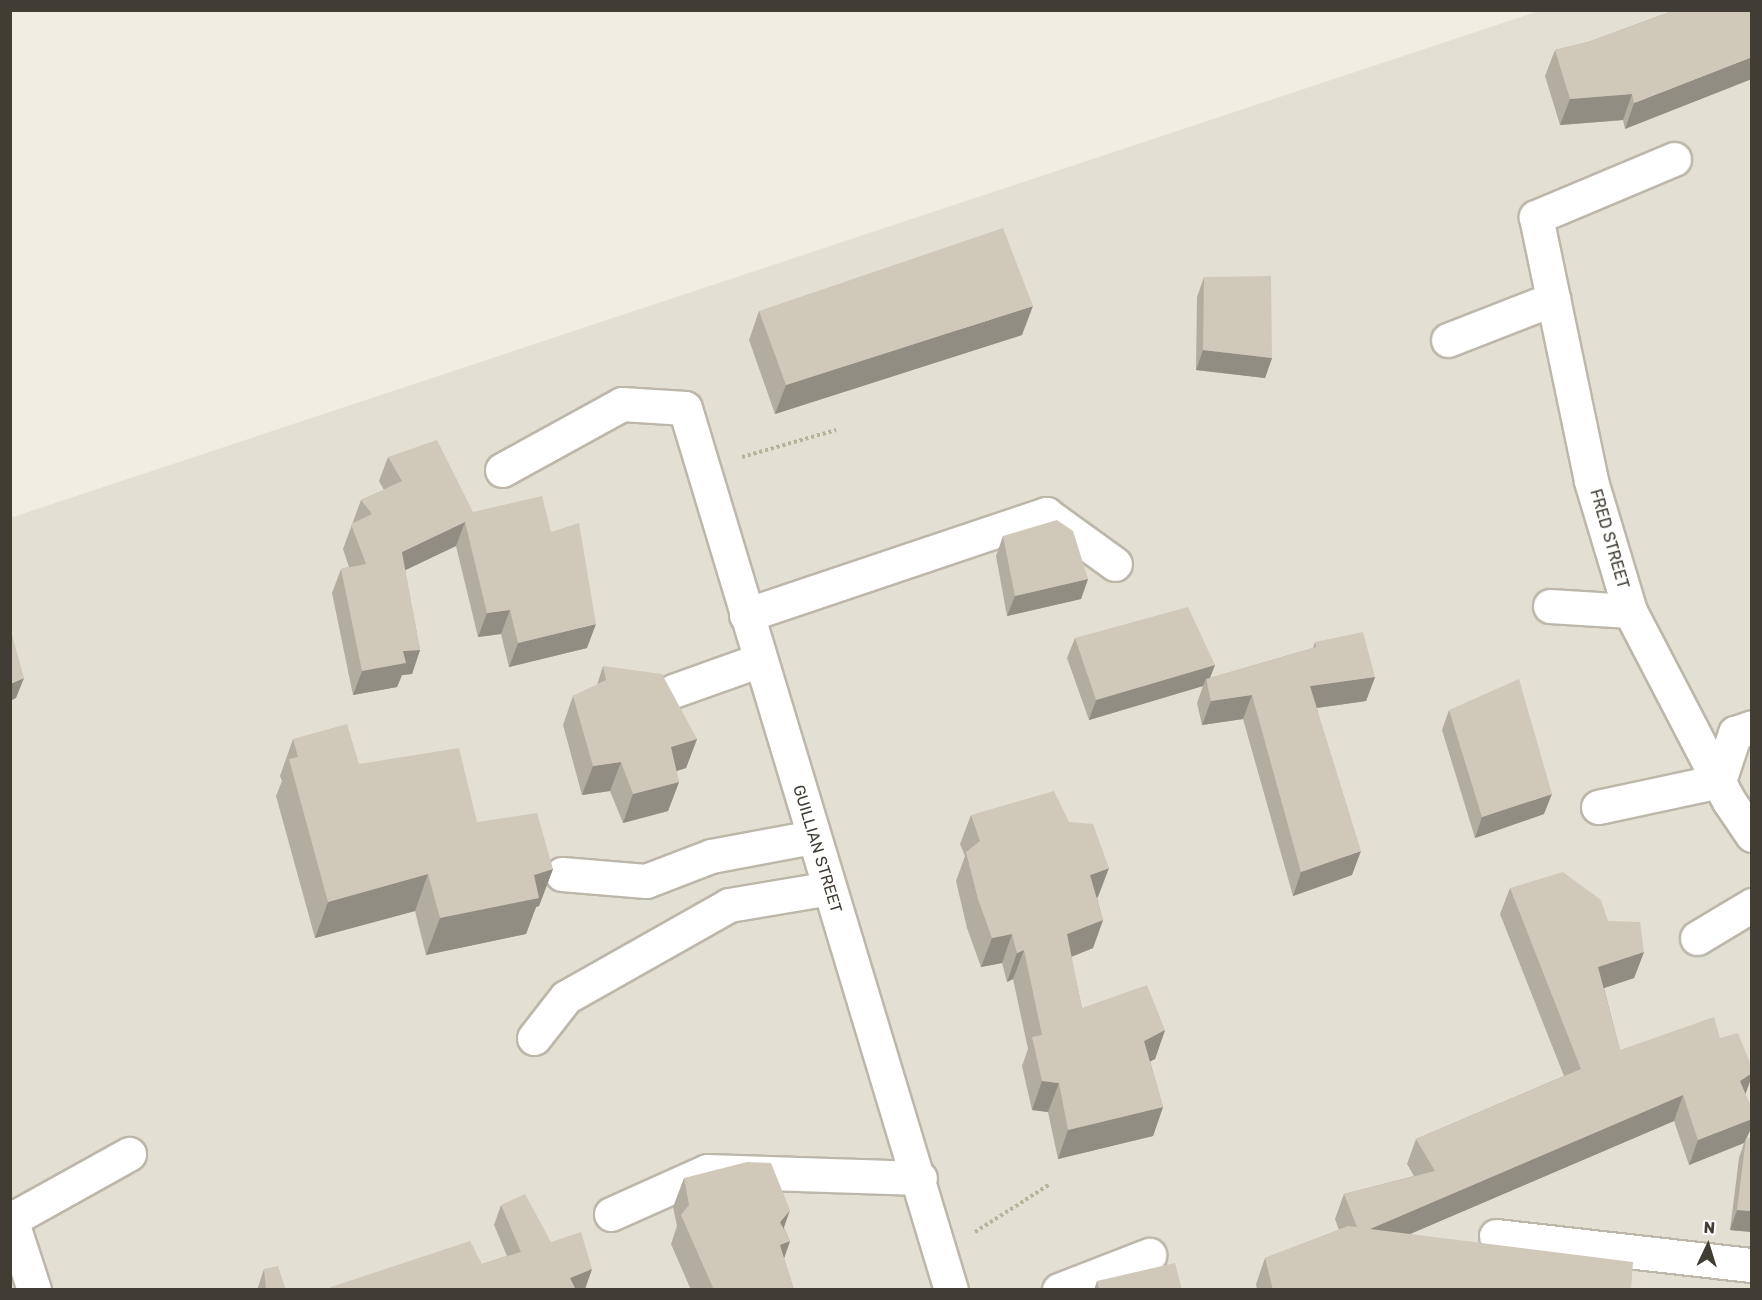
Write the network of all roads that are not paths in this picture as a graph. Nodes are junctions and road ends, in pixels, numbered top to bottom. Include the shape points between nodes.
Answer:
1 (1674, 159) dead end
2 (1553, 299) junction
3 (1448, 340) dead end
4 (502, 470) dead end
5 (1115, 564) dead end
6 (1550, 606) dead end
7 (1630, 611) junction
8 (746, 615) junction
9 (760, 660) junction
10 (673, 691) edge
11 (1752, 728) edge
12 (1719, 781) junction
13 (1598, 807) dead end
14 (1752, 836) edge
15 (813, 837) junction
16 (562, 874) dead end
17 (829, 888) junction
18 (1752, 905) edge
19 (1697, 938) dead end
20 (534, 1038) dead end
21 (129, 1154) dead end
22 (828, 1174) junction
23 (920, 1178) junction
24 (780, 1193) edge
25 (611, 1214) dead end
26 (11, 1218) edge
27 (1496, 1236) dead end
28 (1149, 1255) dead end
29 (1752, 1265) edge
30 (34, 1290) edge
31 (951, 1290) edge
32 (1059, 1290) edge

1 - 2 street, FRED STREET via 1536,217
2 - 3 street
2 - 7 street, FRED STREET via 1592,480
4 - 8 street, GUILLIAN STREET via 622,404 685,408
5 - 8 street via 1046,514
6 - 7 street
7 - 12 street, FRED STREET
8 - 9 street, GUILLIAN STREET
9 - 10 street
9 - 15 street, GUILLIAN STREET
11 - 12 street via 1735,733
12 - 13 street
12 - 14 street, FRED STREET
15 - 16 street via 711,856 646,881
15 - 17 street, GUILLIAN STREET
17 - 20 street via 729,905 566,997
17 - 23 street, GUILLIAN STREET
18 - 19 street
21 - 26 street
22 - 23 street
22 - 24 street
22 - 25 street via 707,1171
23 - 31 street, GUILLIAN STREET
26 - 30 street
27 - 29 street
28 - 32 street

